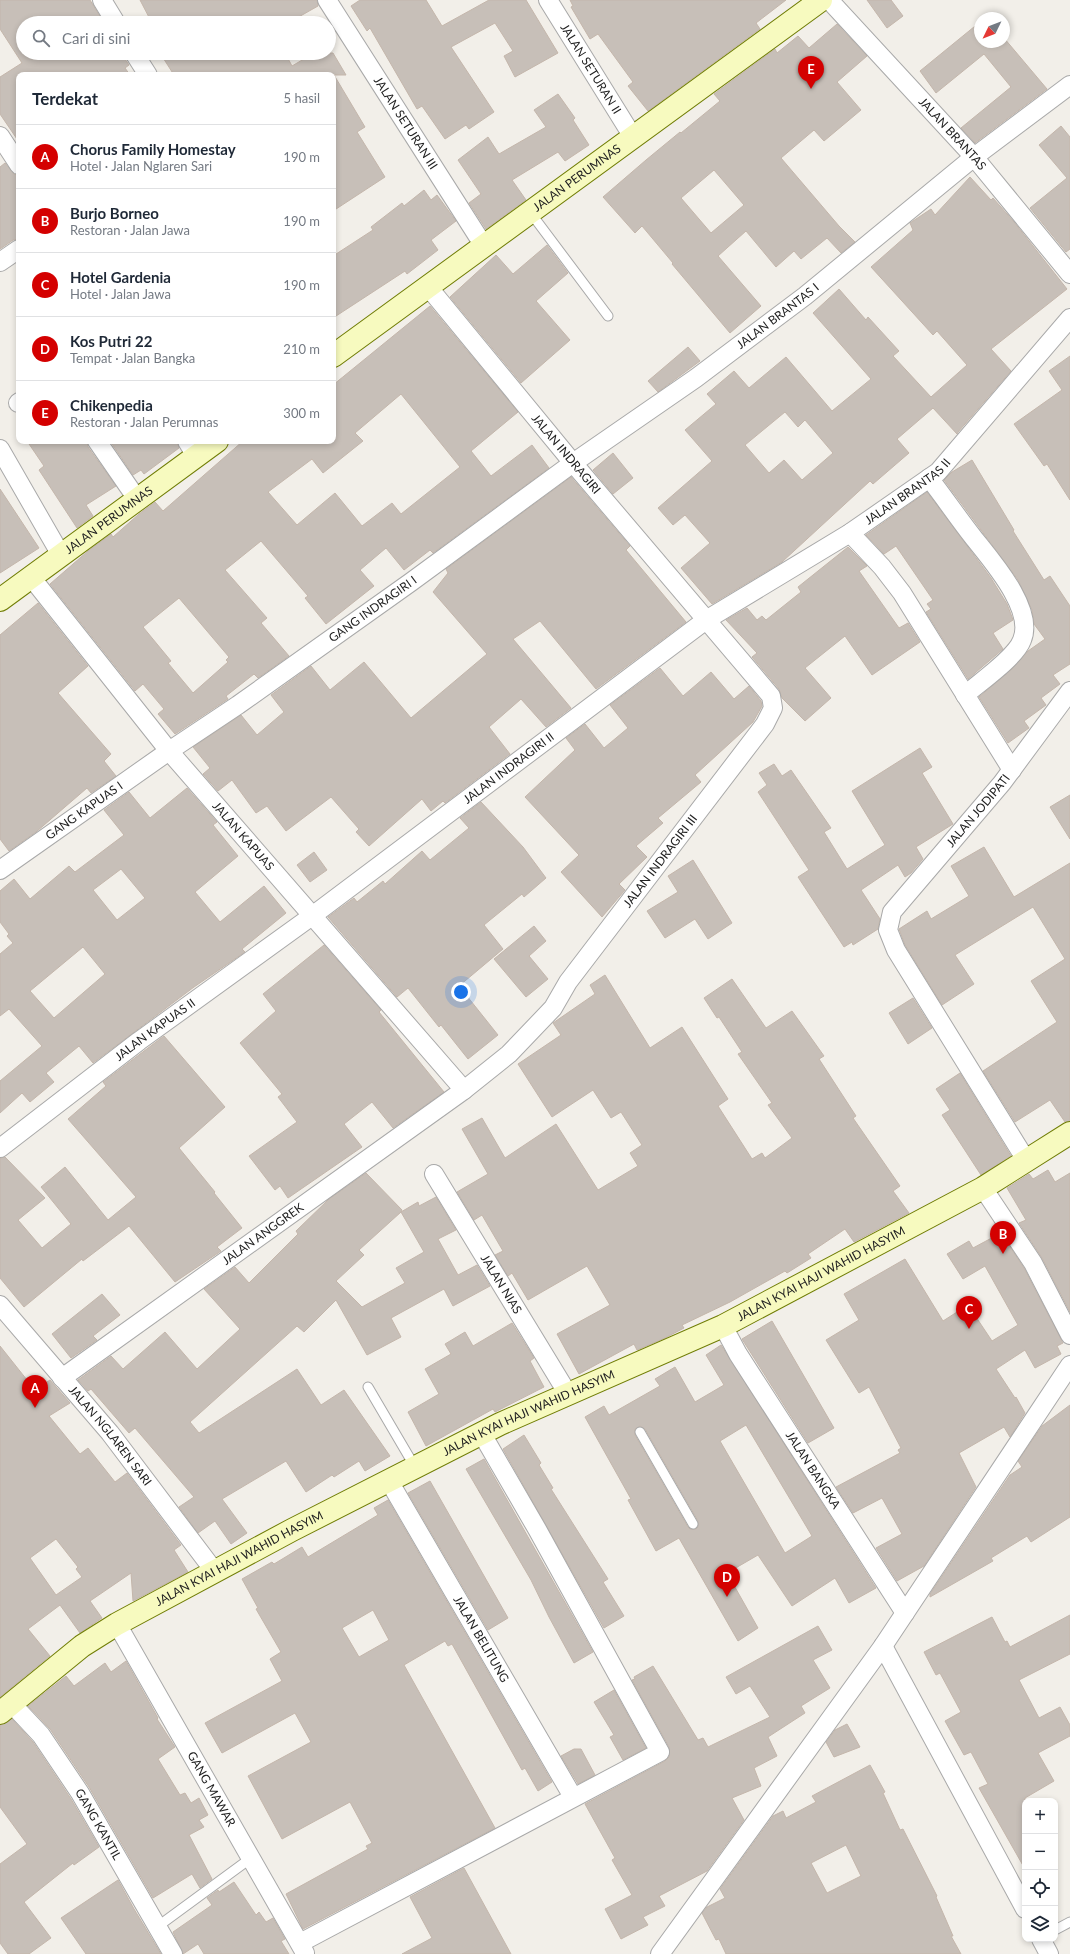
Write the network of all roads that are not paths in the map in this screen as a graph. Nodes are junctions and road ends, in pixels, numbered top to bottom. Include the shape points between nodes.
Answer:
1 (102, 0) edge
2 (327, 0) edge
3 (548, 0) edge
4 (821, 0) edge
5 (829, 0) edge
6 (112, 16) edge
7 (138, 60) edge
8 (146, 72) edge
9 (1070, 85) edge
10 (0, 136) edge
11 (633, 137) junction
12 (974, 158) junction
13 (16, 160) edge
14 (530, 212) junction
15 (484, 246) junction
16 (16, 251) edge
17 (0, 262) edge
18 (1070, 274) edge
19 (426, 288) junction
20 (608, 316) dead end
21 (1070, 318) edge
22 (336, 354) edge
23 (99, 444) edge
24 (207, 444) edge
25 (191, 449) edge
26 (0, 450) edge
27 (573, 463) junction
28 (929, 478) junction
29 (137, 500) junction
30 (850, 533) junction
31 (61, 555) junction
32 (31, 577) junction
33 (0, 600) edge
34 (706, 620) junction
35 (965, 695) junction
36 (1069, 697) edge
37 (169, 751) junction
38 (1012, 770) junction
39 (0, 870) edge
40 (312, 916) junction
41 (464, 1090) junction
42 (1070, 1133) edge
43 (0, 1148) edge
44 (1026, 1160) junction
45 (434, 1174) dead end
46 (983, 1188) junction
47 (0, 1305) edge
48 (722, 1326) junction
49 (1070, 1335) edge
50 (1070, 1365) edge
51 (62, 1378) junction
52 (368, 1387) dead end
53 (568, 1394) junction
54 (640, 1432) dead end
55 (482, 1434) junction
56 (415, 1467) junction
57 (389, 1481) junction
58 (693, 1524) dead end
59 (215, 1572) junction
60 (905, 1613) junction
61 (117, 1624) junction
62 (883, 1646) junction
63 (6, 1708) edge
64 (573, 1797) junction
65 (251, 1858) junction
66 (1023, 1906) edge
67 (1070, 1922) edge
68 (157, 1926) junction
69 (1058, 1928) edge
70 (1043, 1942) edge
71 (303, 1949) edge
72 (173, 1954) edge
73 (660, 1954) edge
74 (1049, 1954) edge

1 - 6 street
2 - 15 street, JALAN SETURAN III
3 - 11 street, JALAN SETURAN II
4 - 11 main road, JALAN PERUMNAS
5 - 12 street, JALAN BRANTAS
7 - 8 street
9 - 12 street, JALAN BRANTAS I
10 - 13 street
11 - 14 main road, JALAN PERUMNAS
12 - 18 street, JALAN BRANTAS
12 - 27 street, JALAN BRANTAS I via 799,301 696,378
14 - 15 main road, JALAN PERUMNAS
14 - 20 lane
15 - 19 main road, JALAN PERUMNAS
16 - 17 street
19 - 22 main road, JALAN PERUMNAS
19 - 27 street, JALAN INDRAGIRI via 434,294
21 - 28 street, JALAN BRANTAS II via 938,472
23 - 29 street
24 - 25 main road, JALAN PERUMNAS
25 - 29 main road, JALAN PERUMNAS
26 - 31 street
27 - 34 street, JALAN INDRAGIRI
27 - 37 street, GANG INDRAGIRI I via 238,705
28 - 30 street, JALAN BRANTAS II
28 - 35 street via 1003,575 1023,614 1026,628 1022,641 1013,654
29 - 31 main road, JALAN PERUMNAS
30 - 34 street, JALAN BRANTAS II
30 - 35 street via 902,593
31 - 32 main road, JALAN PERUMNAS
32 - 33 main road, JALAN PERUMNAS
32 - 37 street, JALAN KAPUAS
34 - 40 street, JALAN INDRAGIRI II
34 - 41 street, JALAN INDRAGIRI III via 772,696 773,708 766,724 568,982 553,1008 509,1054
35 - 38 street
36 - 38 street, JALAN JODIPATI
37 - 39 street, GANG KAPUAS I
37 - 40 street, JALAN KAPUAS
38 - 44 street, JALAN JODIPATI via 892,912 888,930 896,950
40 - 41 street, JALAN KAPUAS
40 - 43 street, JALAN KAPUAS II via 139,1041
41 - 51 street, JALAN ANGGREK
42 - 44 main road, JALAN KYAI HAJI WAHID HASYIM
44 - 46 main road, JALAN KYAI HAJI WAHID HASYIM
45 - 53 street, JALAN NIAS
46 - 48 main road, JALAN KYAI HAJI WAHID HASYIM
46 - 49 street via 1033,1263
47 - 51 street, JALAN NGLAREN SARI
48 - 53 main road, JALAN KYAI HAJI WAHID HASYIM
48 - 60 street, JALAN BANGKA
50 - 60 street
51 - 59 street, JALAN NGLAREN SARI via 110,1433
52 - 56 lane
53 - 55 main road, JALAN KYAI HAJI WAHID HASYIM
54 - 58 lane
55 - 56 main road, JALAN KYAI HAJI WAHID HASYIM
55 - 64 street via 537,1528 660,1752
56 - 57 main road, JALAN KYAI HAJI WAHID HASYIM
57 - 59 main road, JALAN KYAI HAJI WAHID HASYIM
57 - 64 street, JALAN BELITUNG
59 - 61 main road, JALAN KYAI HAJI WAHID HASYIM
60 - 62 street
61 - 63 main road, JALAN KYAI HAJI WAHID HASYIM via 82,1646
61 - 65 street, GANG MAWAR
62 - 66 street
62 - 73 street
63 - 68 street, GANG KANTIL via 41,1735 80,1793
64 - 71 street
65 - 68 lane
65 - 71 street, GANG MAWAR
67 - 69 lane
68 - 72 street, GANG KANTIL
70 - 74 street

